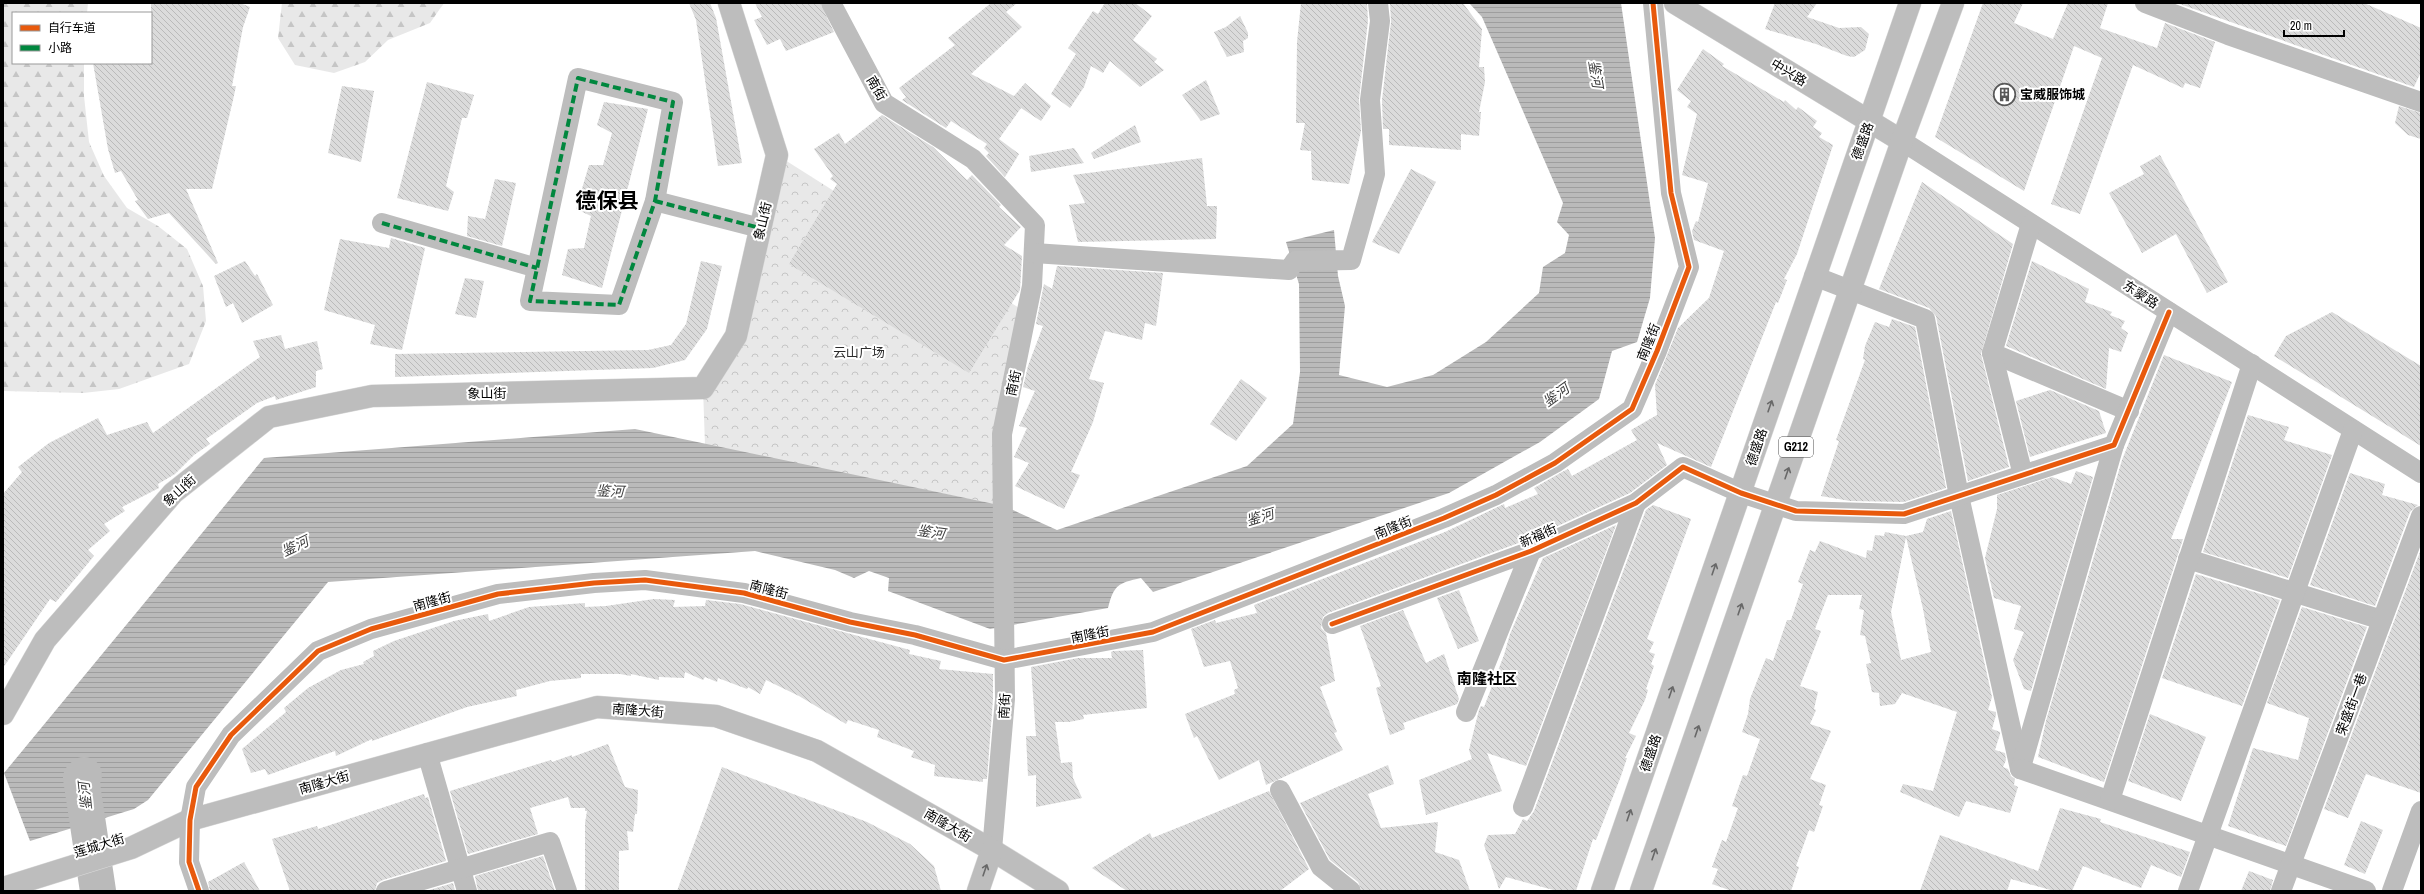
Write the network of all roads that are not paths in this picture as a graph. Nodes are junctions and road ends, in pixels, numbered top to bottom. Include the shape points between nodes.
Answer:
1 (729, 3) edge
2 (831, 3) edge
3 (1378, 3) edge
4 (1653, 3) edge
5 (1675, 3) edge
6 (1910, 3) edge
7 (1953, 3) edge
8 (2145, 3) edge
9 (2421, 102) edge
10 (1870, 120) junction
11 (1902, 141) junction
12 (655, 201) junction
13 (382, 223) dead end
14 (2031, 224) junction
15 (760, 228) junction
16 (1034, 253) junction
17 (537, 268) junction
18 (1814, 276) junction
19 (1851, 290) junction
20 (2169, 312) junction
21 (1992, 353) junction
22 (2252, 364) junction
23 (2129, 411) junction
24 (2353, 430) junction
25 (2114, 445) junction
26 (2421, 473) edge
27 (2023, 475) junction
28 (1741, 493) junction
29 (1958, 496) junction
30 (1636, 502) junction
31 (1776, 505) junction
32 (2421, 516) edge
33 (1531, 551) junction
34 (2188, 559) junction
35 (2296, 593) junction
36 (2382, 620) junction
37 (1332, 624) dead end
38 (1004, 660) junction
39 (1466, 712) dead end
40 (3, 714) edge
41 (427, 753) junction
42 (2020, 769) junction
43 (1280, 790) dead end
44 (2110, 800) junction
45 (1523, 807) dead end
46 (2421, 811) edge
47 (191, 815) junction
48 (2209, 836) junction
49 (992, 850) junction
50 (2291, 865) junction
51 (461, 868) junction
52 (5, 881) edge
53 (199, 891) edge
54 (386, 891) edge
55 (467, 891) edge
56 (568, 891) edge
57 (978, 891) edge
58 (1058, 891) edge
59 (1351, 891) edge
60 (1602, 891) edge
61 (1641, 891) edge
62 (2188, 891) edge
63 (2282, 891) edge
64 (2366, 891) edge
65 (2392, 891) edge

1 - 15 main road, 象山街 via 777,155
2 - 16 street, 南街 via 884,103 973,159 1035,225
3 - 16 street via 1380,21 1370,100 1375,174 1350,260 1295,261 1289,270
4 - 38 street, 南隆街 via 1671,193 1689,267 1632,409 1554,463 1496,495 1341,560 1154,632
5 - 10 main road, 中兴路
6 - 10 main road, 德盛路 / G212
7 - 11 main road, G212
8 - 9 street via 2228,35
10 - 11 main road, 中兴路
10 - 18 main road, 德盛路 / G212
11 - 14 street, 东蒙路
11 - 19 main road, G212
12 - 15 street
12 - 17 street via 620,306 530,301
12 - 17 street via 673,102 578,78
13 - 17 street
14 - 20 street, 东蒙路
14 - 21 street
15 - 40 main road, 象山街 via 736,336 703,388 372,396 269,417 173,493 44,640
16 - 38 street, 南街 via 1032,286 1002,434
18 - 19 street
28 -> 18 main road, 德盛路 / G212
19 - 29 street via 1925,319
31 -> 19 main road, G212
20 - 22 street, 东蒙路
20 - 23 street
21 - 23 street
21 - 27 street
22 - 24 street, 东蒙路
22 - 34 street
23 - 25 street
24 - 26 street, 东蒙路
24 - 35 street
25 - 27 street
25 - 42 street
27 - 29 street
28 - 30 street, 新福街 via 1683,467
28 - 31 street
60 -> 28 main road, 德盛路 / G212
29 - 31 street via 1904,514 1796,511
29 - 42 street
30 - 33 street, 新福街
30 - 45 street
61 -> 31 main road, G212
32 - 36 street, 荣盛街一巷
33 - 37 street, 新福街
33 - 39 street
34 - 35 street
34 - 44 street
35 - 36 street
35 - 48 street
36 - 50 street, 荣盛街一巷
38 - 47 street, 南隆街 via 915,635 850,622 744,593 694,586 645,580 498,594 371,629 318,651 231,735 196,787
38 - 49 street, 南街 via 1005,699
41 - 47 main road, 南隆大街
41 - 49 main road, 南隆大街 via 597,707 716,716 817,751
41 - 51 street
42 - 44 street
43 - 59 street via 1320,867
44 - 48 street
46 - 65 street
47 - 52 main road, 莲城大街 via 130,842
47 - 53 street, 南隆街 via 189,862
48 - 50 street
48 - 62 street
57 -> 49 main road
49 - 58 main road, 南隆大街
50 - 63 street, 荣盛街一巷
50 - 64 street
51 - 54 street
51 - 55 street
51 - 56 street via 550,842

